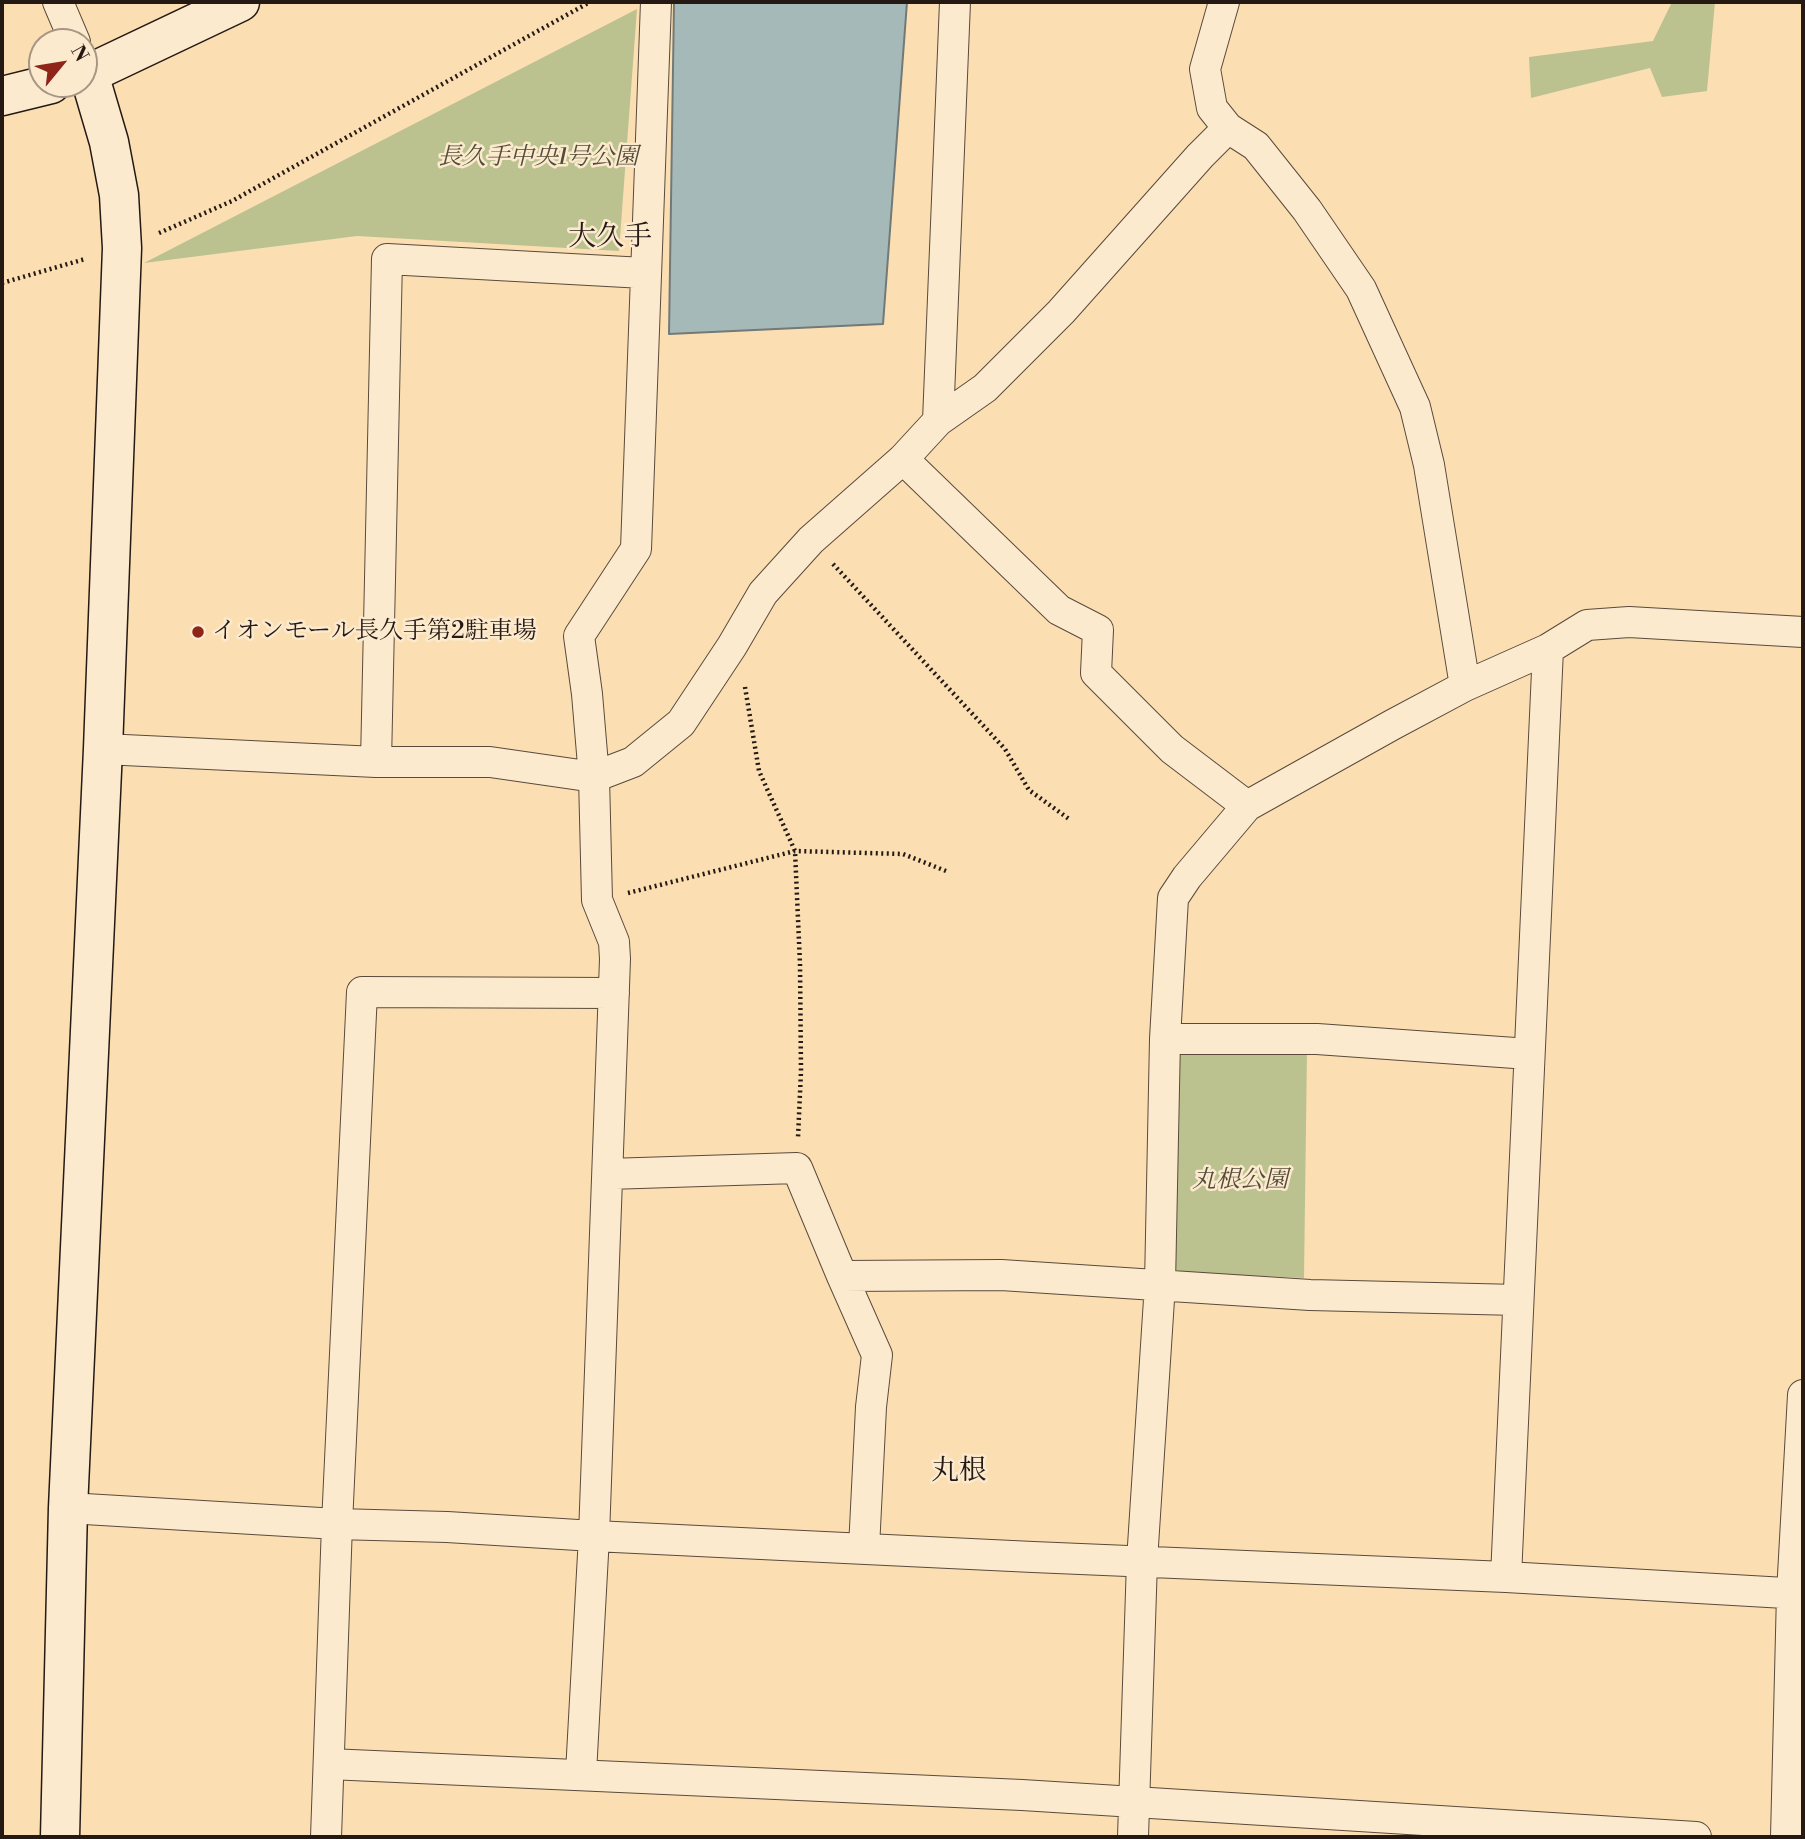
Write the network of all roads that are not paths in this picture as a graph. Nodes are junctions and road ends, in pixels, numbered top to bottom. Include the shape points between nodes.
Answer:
1 (58, 2) edge
2 (240, 2) edge
3 (656, 2) edge
4 (955, 2) edge
5 (1224, 2) edge
6 (69, 28) edge
7 (98, 57) edge
8 (28, 90) edge
9 (2, 96) edge
10 (95, 98) edge
11 (1228, 128) junction
12 (644, 273) junction
13 (938, 421) junction
14 (904, 459) junction
15 (1803, 632) edge
16 (1548, 649) junction
17 (1465, 686) junction
18 (103, 749) junction
19 (376, 762) junction
20 (594, 777) junction
21 (1247, 806) junction
22 (614, 993) junction
23 (1164, 1039) junction
24 (1529, 1054) junction
25 (608, 1174) junction
26 (842, 1276) junction
27 (1160, 1284) junction
28 (1518, 1300) junction
29 (1803, 1395) edge
30 (68, 1508) junction
31 (337, 1524) junction
32 (594, 1536) junction
33 (863, 1548) junction
34 (1142, 1561) junction
35 (1506, 1577) junction
36 (1798, 1593) edge
37 (329, 1764) junction
38 (581, 1773) junction
39 (1134, 1803) junction
40 (60, 1837) edge
41 (326, 1837) edge
42 (1133, 1837) edge
43 (1696, 1837) edge
44 (1786, 1837) edge

1 - 6 street
2 - 7 street
3 - 12 street
4 - 13 street
5 - 11 street via 1205,69 1212,108
8 - 9 street
10 - 18 street via 119,195 122,248
11 - 13 street via 1061,312 985,387
11 - 17 street via 1256,146 1353,278 1415,407 1429,465
12 - 19 street via 387,260
12 - 20 street via 636,549 579,636
13 - 14 street
14 - 20 street via 811,540 764,593 681,723 633,762
14 - 21 street via 1059,610 1098,629 1096,673 1172,750
15 - 16 street via 1629,622 1587,625
16 - 17 street
16 - 24 street
17 - 21 street
18 - 19 street
18 - 30 street
19 - 20 street via 490,762
20 - 22 street via 597,900 614,942
21 - 23 street via 1173,898
22 - 25 street
22 - 31 street via 362,992
23 - 24 street via 1317,1039
23 - 27 street
24 - 28 street
25 - 26 street via 797,1168
25 - 32 street
26 - 27 street via 1001,1275
26 - 33 street via 877,1355
27 - 28 street via 1310,1295
27 - 34 street
28 - 35 street
29 - 36 street
30 - 31 street
30 - 40 street
31 - 32 street
31 - 37 street
32 - 33 street
32 - 38 street
33 - 34 street
34 - 35 street
34 - 39 street
35 - 36 street
36 - 44 street
37 - 38 street
37 - 41 street
38 - 39 street
39 - 42 street
39 - 43 street

